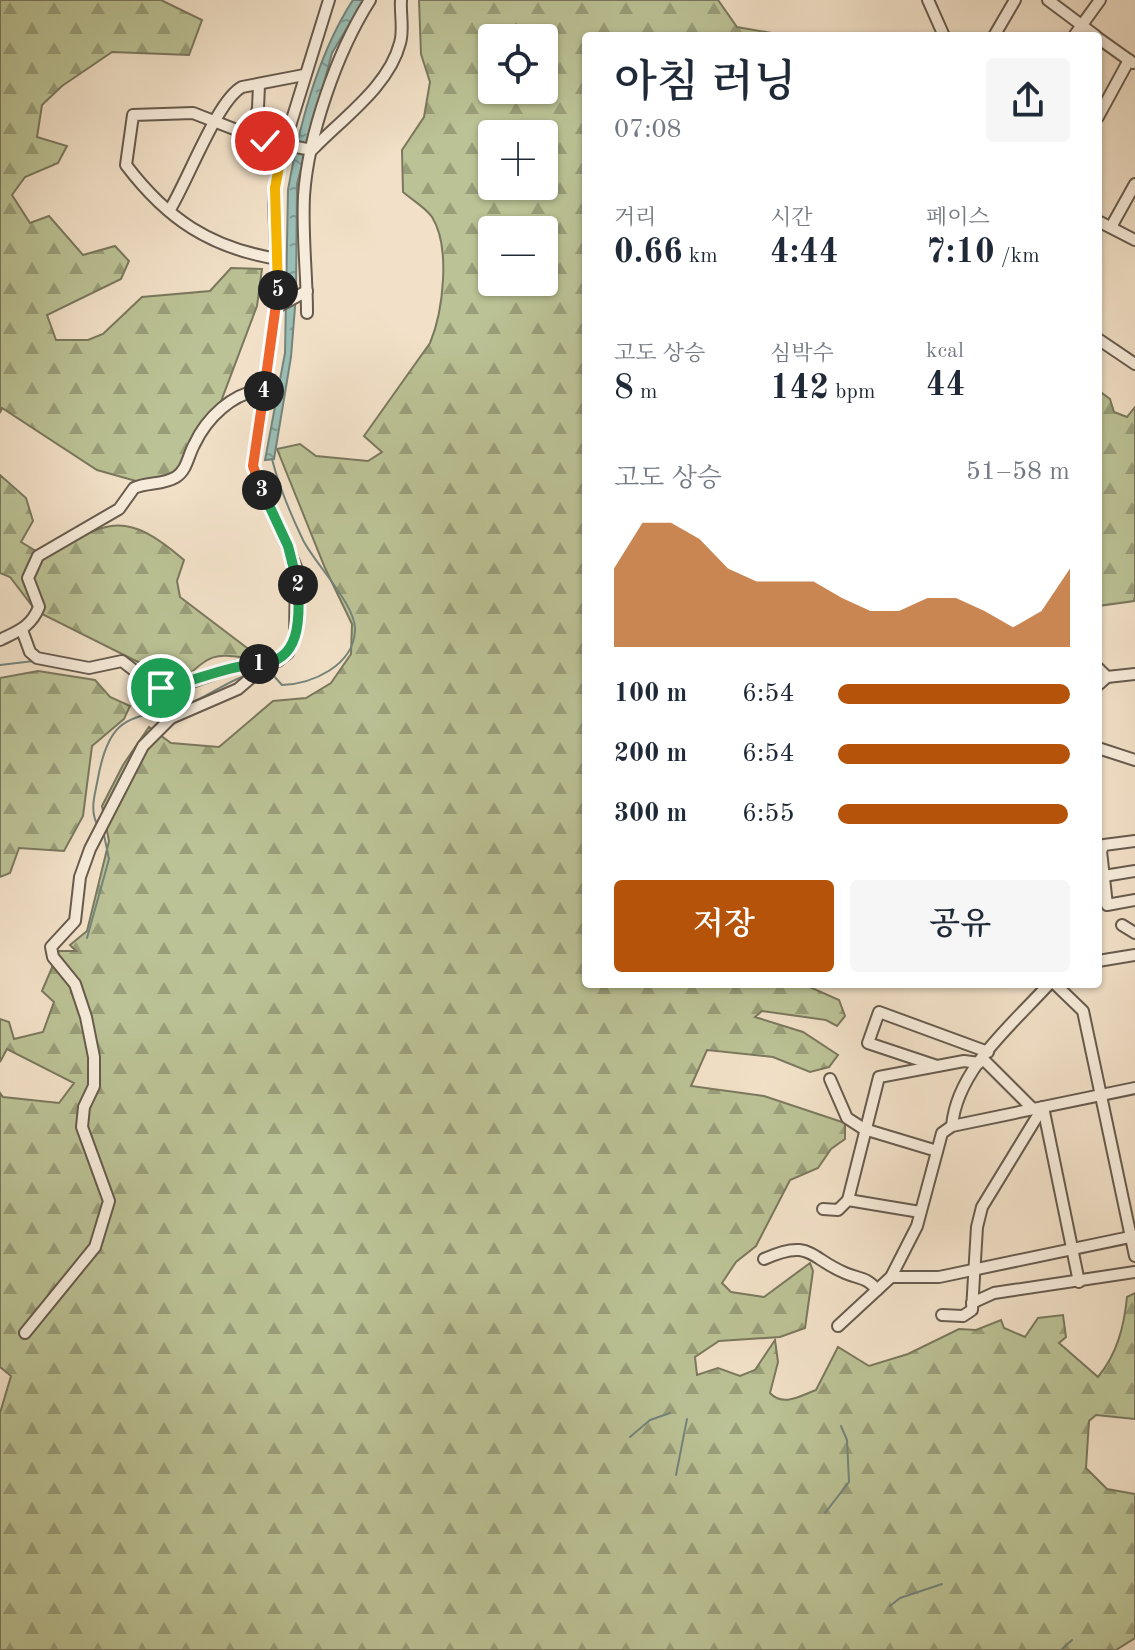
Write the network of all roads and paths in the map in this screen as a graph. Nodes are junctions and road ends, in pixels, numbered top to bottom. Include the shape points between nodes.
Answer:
1 (329, 0) edge
2 (370, 0) edge
3 (401, 0) edge
4 (928, 0) edge
5 (1015, 0) edge
6 (1048, 0) edge
7 (1100, 0) edge
8 (1081, 25) junction
9 (942, 32) edge
10 (996, 32) edge
11 (1077, 32) edge
12 (1090, 32) edge
13 (1102, 41) edge
14 (1132, 62) edge
15 (304, 75) junction
16 (259, 85) junction
17 (1102, 111) edge
18 (215, 121) junction
19 (250, 135) junction
20 (285, 146) junction
21 (311, 149) junction
22 (1135, 184) edge
23 (169, 211) junction
24 (1102, 223) edge
25 (1111, 227) junction
26 (1135, 240) edge
27 (278, 259) junction
28 (305, 292) junction
29 (279, 306) junction
30 (307, 313) dead end
31 (1102, 342) edge
32 (1135, 364) edge
33 (264, 390) junction
34 (22, 630) junction
35 (0, 640) edge
36 (266, 665) junction
37 (1135, 674) edge
38 (1102, 681) edge
39 (1102, 749) edge
40 (1135, 760) edge
41 (1135, 841) edge
42 (1135, 871) edge
43 (1104, 876) junction
44 (1135, 900) edge
45 (1122, 925) dead end
46 (1135, 933) edge
47 (1135, 955) edge
48 (1102, 960) edge
49 (1048, 988) edge
50 (1057, 988) edge
51 (983, 1058) junction
52 (938, 1066) junction
53 (830, 1079) dead end
54 (1135, 1088) edge
55 (1101, 1095) junction
56 (1038, 1108) junction
57 (952, 1126) junction
58 (864, 1129) junction
59 (937, 1151) junction
60 (848, 1200) junction
61 (823, 1209) dead end
62 (920, 1212) junction
63 (1133, 1237) edge
64 (1071, 1247) junction
65 (1135, 1256) edge
66 (764, 1259) dead end
67 (975, 1268) junction
68 (1135, 1272) edge
69 (891, 1277) junction
70 (1079, 1282) junction
71 (877, 1290) junction
72 (972, 1303) junction
73 (942, 1315) dead end
74 (838, 1326) dead end
75 (25, 1333) dead end

1 - 15 street
2 - 21 street via 345,46
3 - 21 street via 401,41 389,66
4 - 9 street
5 - 10 street
6 - 8 street
7 - 8 street
8 - 11 street
8 - 12 street
13 - 14 street
14 - 17 street
15 - 16 street
15 - 20 street
16 - 18 street via 238,88
16 - 19 street
18 - 19 street
18 - 23 street
18 - 23 street via 186,112 133,115 126,165
19 - 20 street
20 - 21 street
20 - 27 street via 274,203
21 - 28 street via 304,197
22 - 25 street
23 - 27 street via 217,245
24 - 25 street
25 - 26 street
27 - 29 street
28 - 29 street
28 - 30 street
29 - 33 street
31 - 32 street
33 - 34 street via 217,411 176,477 134,488 119,509 38,556 28,578 39,607
33 - 36 street via 253,469 294,560 298,594 292,646 283,658
34 - 35 street
34 - 36 street via 37,658 89,668 122,661 157,688 237,666
36 - 75 street via 249,681 163,723 136,757 90,849 80,877 75,921 51,950 76,986 89,1029 94,1086 82,1127 108,1193 108,1211 95,1247
37 - 38 street
39 - 40 street
41 - 43 street via 1102,847
42 - 43 street
43 - 44 street via 1107,905
45 - 46 street
47 - 48 street
49 - 51 street
50 - 55 street via 1083,1011
51 - 52 street
51 - 52 street via 879,1012 868,1043
51 - 56 street
51 - 57 street via 956,1103
52 - 58 street via 879,1077
53 - 58 street via 847,1118
54 - 55 street
55 - 56 street
55 - 63 street
56 - 57 street
56 - 64 street
56 - 67 street via 982,1207
57 - 59 street via 942,1133
58 - 59 street
58 - 60 street
59 - 62 street
60 - 61 street via 838,1210
60 - 62 street
62 - 69 street
63 - 64 street
63 - 65 street
64 - 67 street
64 - 70 street
66 - 71 street via 779,1253 816,1253 843,1273 868,1279
67 - 69 street via 939,1277
67 - 72 street
68 - 70 street
69 - 71 street
70 - 72 street via 994,1293
71 - 74 street
72 - 73 street via 967,1315

